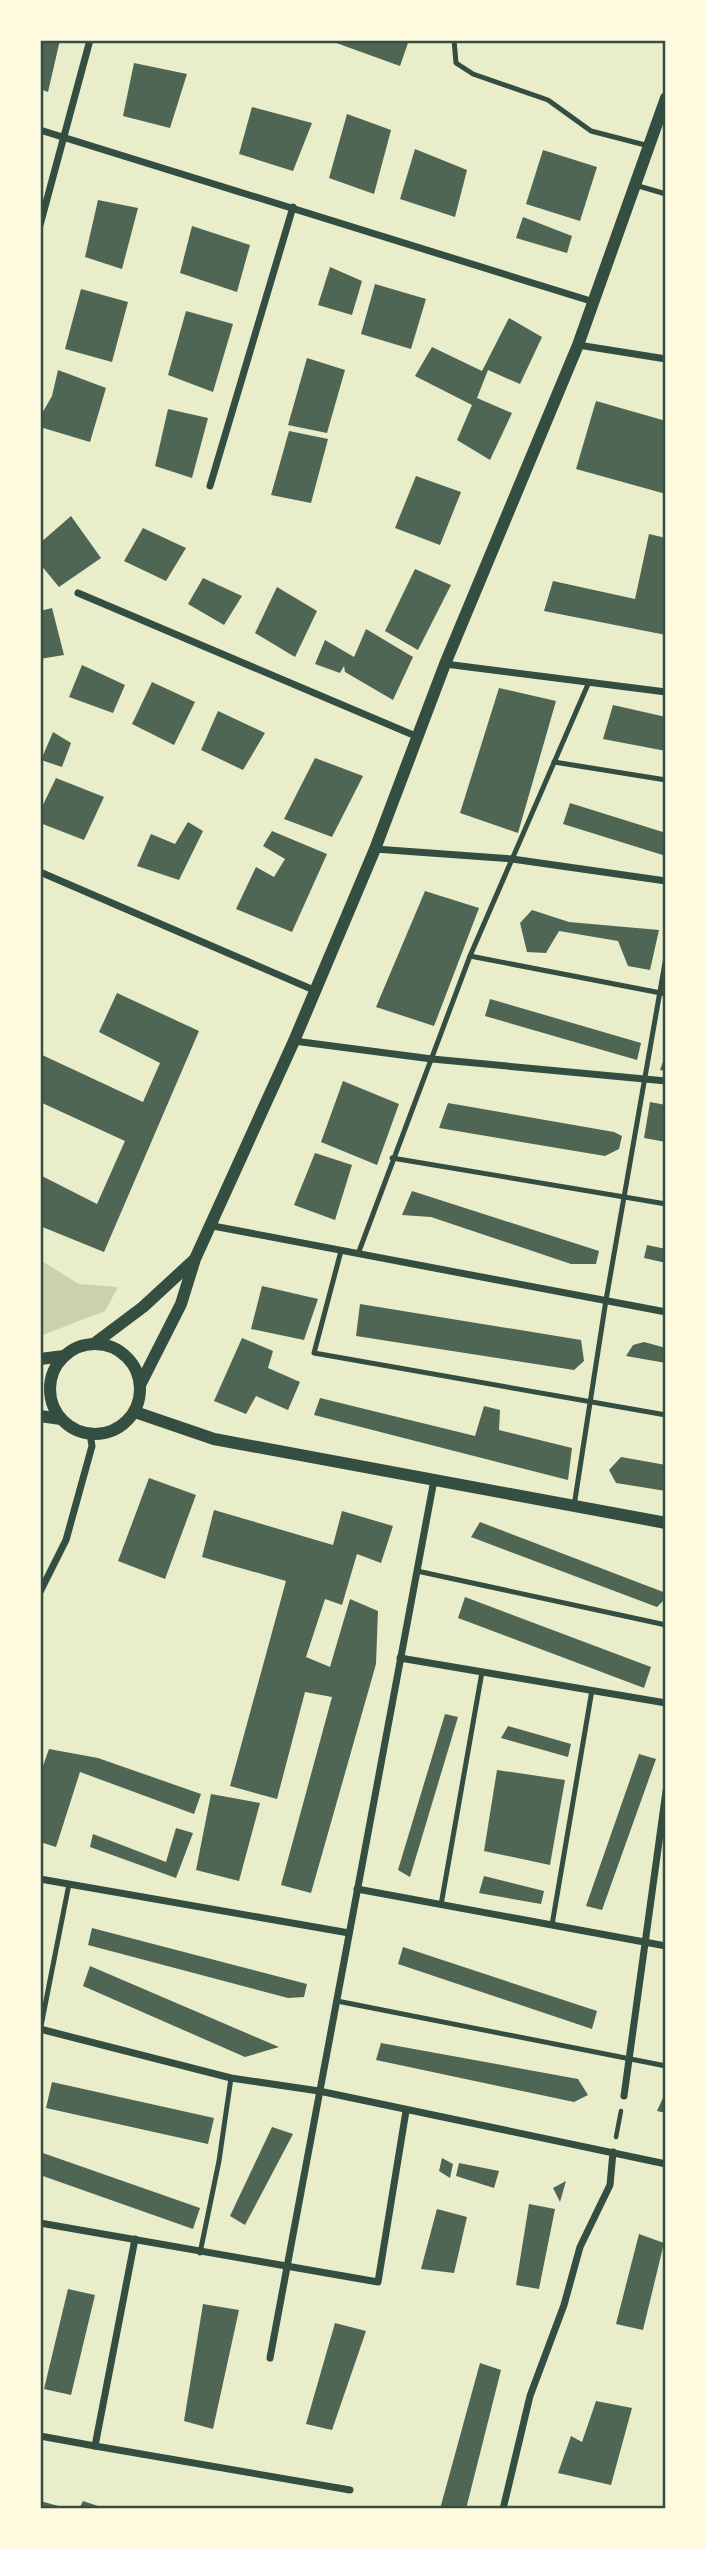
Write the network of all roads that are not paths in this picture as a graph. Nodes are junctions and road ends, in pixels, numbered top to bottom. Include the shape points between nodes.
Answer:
1 (90, 40) edge
2 (454, 40) edge
3 (666, 98) edge
4 (40, 130) edge
5 (65, 137) junction
6 (649, 146) junction
7 (635, 184) junction
8 (666, 194) edge
9 (293, 207) junction
10 (40, 225) edge
11 (594, 302) junction
12 (578, 345) junction
13 (666, 359) edge
14 (210, 486) dead end
15 (78, 593) dead end
16 (445, 664) junction
17 (589, 682) junction
18 (666, 692) edge
19 (418, 737) junction
20 (554, 762) junction
21 (666, 780) edge
22 (375, 849) junction
23 (512, 859) junction
24 (40, 872) edge
25 (666, 881) edge
26 (470, 956) junction
27 (666, 957) edge
28 (316, 991) junction
29 (663, 994) edge
30 (294, 1041) junction
31 (432, 1059) junction
32 (644, 1078) junction
33 (666, 1081) edge
34 (392, 1158) junction
35 (624, 1196) junction
36 (666, 1204) edge
37 (213, 1227) junction
38 (341, 1251) junction
39 (358, 1254) junction
40 (195, 1259) junction
41 (606, 1300) junction
42 (666, 1312) edge
43 (95, 1343) junction
44 (64, 1356) junction
45 (40, 1359) edge
46 (140, 1385) junction
47 (589, 1401) junction
48 (135, 1412) junction
49 (666, 1415) edge
50 (40, 1416) edge
51 (61, 1419) junction
52 (90, 1434) junction
53 (434, 1480) junction
54 (574, 1506) junction
55 (666, 1523) edge
56 (417, 1571) junction
57 (40, 1592) edge
58 (666, 1625) edge
59 (400, 1658) junction
60 (482, 1672) junction
61 (592, 1690) junction
62 (666, 1703) edge
63 (666, 1791) edge
64 (40, 1879) edge
65 (69, 1884) junction
66 (357, 1889) junction
67 (441, 1905) junction
68 (552, 1925) junction
69 (349, 1933) junction
70 (644, 1942) junction
71 (666, 1946) edge
72 (337, 2001) junction
73 (41, 2030) edge
74 (628, 2059) junction
75 (666, 2066) edge
76 (231, 2078) junction
77 (320, 2091) junction
78 (624, 2096) road end
79 (406, 2111) junction
80 (613, 2152) junction
81 (666, 2164) edge
82 (40, 2223) edge
83 (135, 2239) junction
84 (200, 2253) junction
85 (287, 2266) junction
86 (270, 2358) dead end
87 (40, 2436) edge
88 (95, 2446) junction
89 (350, 2490) dead end
90 (502, 2509) edge

1 - 5 street
2 - 6 lane via 456,64 473,74 548,100 591,131
3 - 6 street
4 - 5 street
5 - 9 street
5 - 10 street
6 - 7 street
7 - 8 lane
7 - 11 street
9 - 11 street
9 - 14 street
11 - 12 street
12 - 13 street
12 - 16 street
15 - 19 street
16 - 17 street
16 - 19 street
17 - 18 street
17 - 20 lane
19 - 22 street
20 - 21 lane
20 - 23 lane
22 - 23 street
22 - 28 street
23 - 25 street
23 - 26 lane
24 - 28 street
26 - 29 lane
26 - 31 lane
27 - 29 lane
28 - 30 street
29 - 32 lane
30 - 31 street
30 - 37 street
31 - 32 street
31 - 34 lane
32 - 33 street
32 - 35 lane
34 - 35 lane
34 - 39 lane
35 - 36 lane
35 - 41 lane
37 - 38 street
37 - 40 street
38 - 39 street
38 - 47 lane via 314,1353
39 - 41 street
40 - 43 street
40 - 46 street via 181,1304
41 - 42 street
41 - 47 lane
43 - 44 street
43 - 46 street via 114,1347 129,1358
44 - 45 street
44 - 51 street via 50,1387 52,1404
46 - 48 street
47 - 49 lane
47 - 54 lane
48 - 52 street via 108,1433
48 - 53 street via 214,1439
50 - 51 street
51 - 52 street
52 - 57 street via 92,1446 66,1540
53 - 54 street
53 - 56 street
54 - 55 street
56 - 58 lane
56 - 59 street
59 - 60 street
59 - 66 street
60 - 61 street
60 - 67 lane
61 - 62 street
61 - 68 lane
63 - 70 street
64 - 65 street
65 - 69 street
65 - 73 lane
66 - 67 street
66 - 69 street
67 - 68 street
68 - 70 street
69 - 72 street
70 - 71 street
70 - 74 street
72 - 74 lane
72 - 77 street
73 - 76 street
74 - 75 lane
74 - 78 street
76 - 77 street
76 - 84 lane
77 - 79 street
77 - 85 street
79 - 80 street
79 - 85 street via 378,2282
80 - 81 street
80 - 90 street via 610,2185 580,2247 530,2396
82 - 83 street
83 - 84 street
83 - 88 street
84 - 85 street
85 - 86 street
87 - 88 street
88 - 89 street

